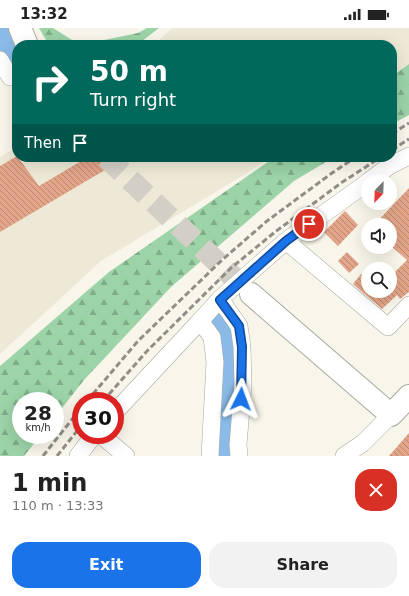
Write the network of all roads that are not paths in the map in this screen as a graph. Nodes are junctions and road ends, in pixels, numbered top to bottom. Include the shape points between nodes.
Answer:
1 (20, 28) edge
2 (25, 40) edge
3 (0, 60) edge
4 (10, 77) dead end
5 (409, 156) edge
6 (378, 174) edge
7 (361, 187) edge
8 (286, 241) junction
9 (251, 294) tunnel mouth
10 (220, 300) junction
11 (409, 305) edge
12 (200, 321) junction
13 (409, 396) edge
14 (124, 402) edge
15 (391, 415) junction
16 (87, 444) edge
17 (112, 444) edge
18 (78, 456) edge
19 (126, 456) edge
20 (210, 456) edge
21 (238, 456) edge
22 (344, 456) edge

1 - 2 street
3 - 4 street
5 - 6 street
7 - 8 street
8 - 10 street
8 - 11 street via 388,326
9 - 15 street
10 - 12 street
10 - 21 street via 239,326 242,347 243,384
12 - 14 street
12 - 20 street via 212,337 215,362
13 - 15 street
15 - 22 street via 363,444
16 - 18 street
17 - 19 street

